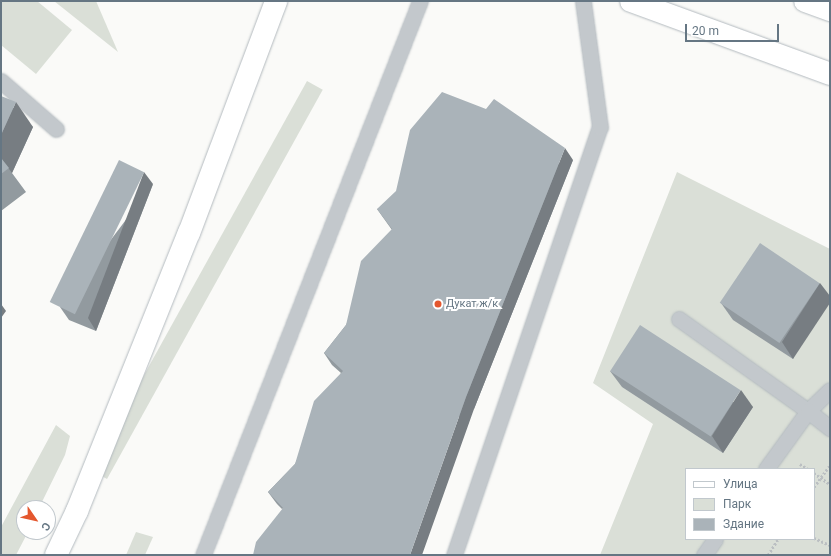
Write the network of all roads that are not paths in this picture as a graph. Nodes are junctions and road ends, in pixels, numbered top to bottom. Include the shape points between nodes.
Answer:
1 (276, 1) edge
2 (420, 1) edge
3 (583, 1) edge
4 (630, 1) edge
5 (830, 74) edge
6 (1, 81) edge
7 (56, 129) dead end
8 (679, 319) dead end
9 (830, 390) edge
10 (808, 411) junction
11 (830, 428) edge
12 (767, 468) edge
13 (715, 540) edge
14 (56, 555) edge
15 (203, 555) edge
16 (454, 555) edge
17 (704, 555) edge

1 - 14 main road via 186,240 78,511
2 - 15 lane
3 - 16 lane via 600,127
4 - 5 main road
6 - 7 lane
8 - 10 lane
9 - 10 lane
10 - 11 lane
10 - 12 lane
13 - 17 lane

